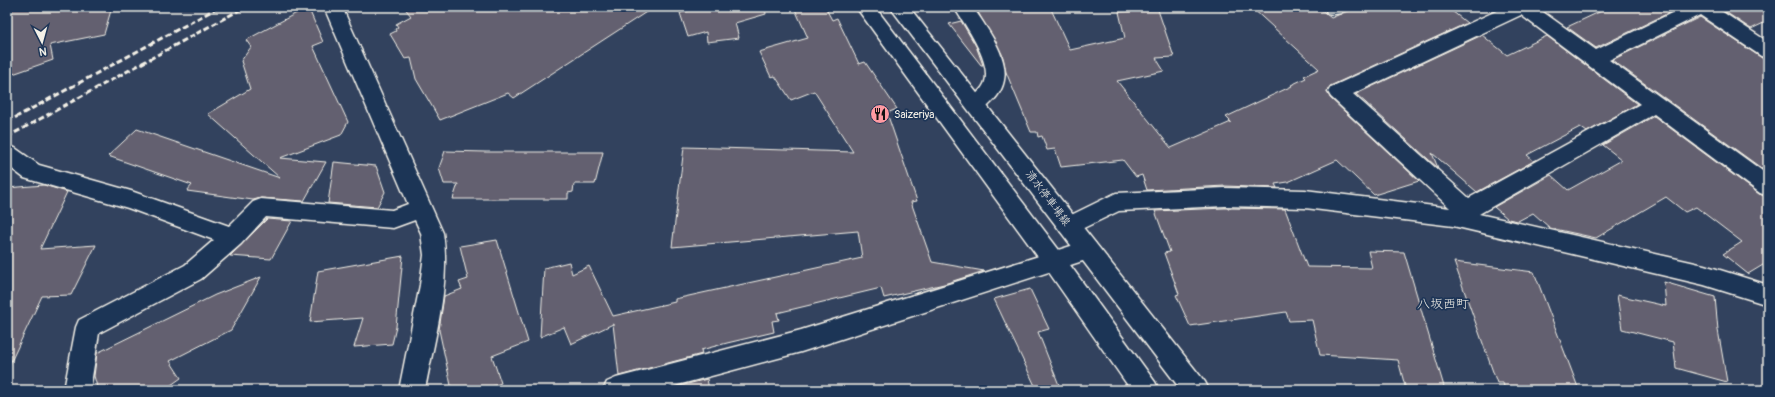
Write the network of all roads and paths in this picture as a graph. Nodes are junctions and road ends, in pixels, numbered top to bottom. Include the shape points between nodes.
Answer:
1 (333, 7) edge
2 (865, 7) edge
3 (899, 7) edge
4 (963, 7) edge
5 (1522, 7) edge
6 (1701, 7) edge
7 (1765, 46) edge
8 (1595, 60) junction
9 (1656, 104) junction
10 (976, 105) junction
11 (7, 154) edge
12 (1768, 187) edge
13 (422, 208) junction
14 (1460, 214) junction
15 (1069, 226) junction
16 (232, 237) junction
17 (1087, 250) junction
18 (1054, 260) junction
19 (1764, 289) edge
20 (77, 390) edge
21 (412, 390) edge
22 (616, 390) edge
23 (1146, 390) edge
24 (1196, 390) edge

1 - 13 street
2 - 18 street
3 - 10 street, 清水停車場線
4 - 10 street via 994,63 996,77 992,89
5 - 8 street
5 - 14 street via 1338,92
6 - 7 street
6 - 8 street
8 - 9 street
9 - 12 street
9 - 14 street
10 - 15 street, 清水停車場線
11 - 16 street via 32,172 132,200
13 - 16 street via 393,219 261,208
13 - 21 street via 432,233 435,255 432,285
14 - 15 street via 1305,199 1225,197 1116,202
14 - 19 street
15 - 17 street, 清水停車場線
16 - 20 street via 193,272 88,327
17 - 18 street
17 - 24 street, 清水停車場線
18 - 22 street via 801,340
18 - 23 street

